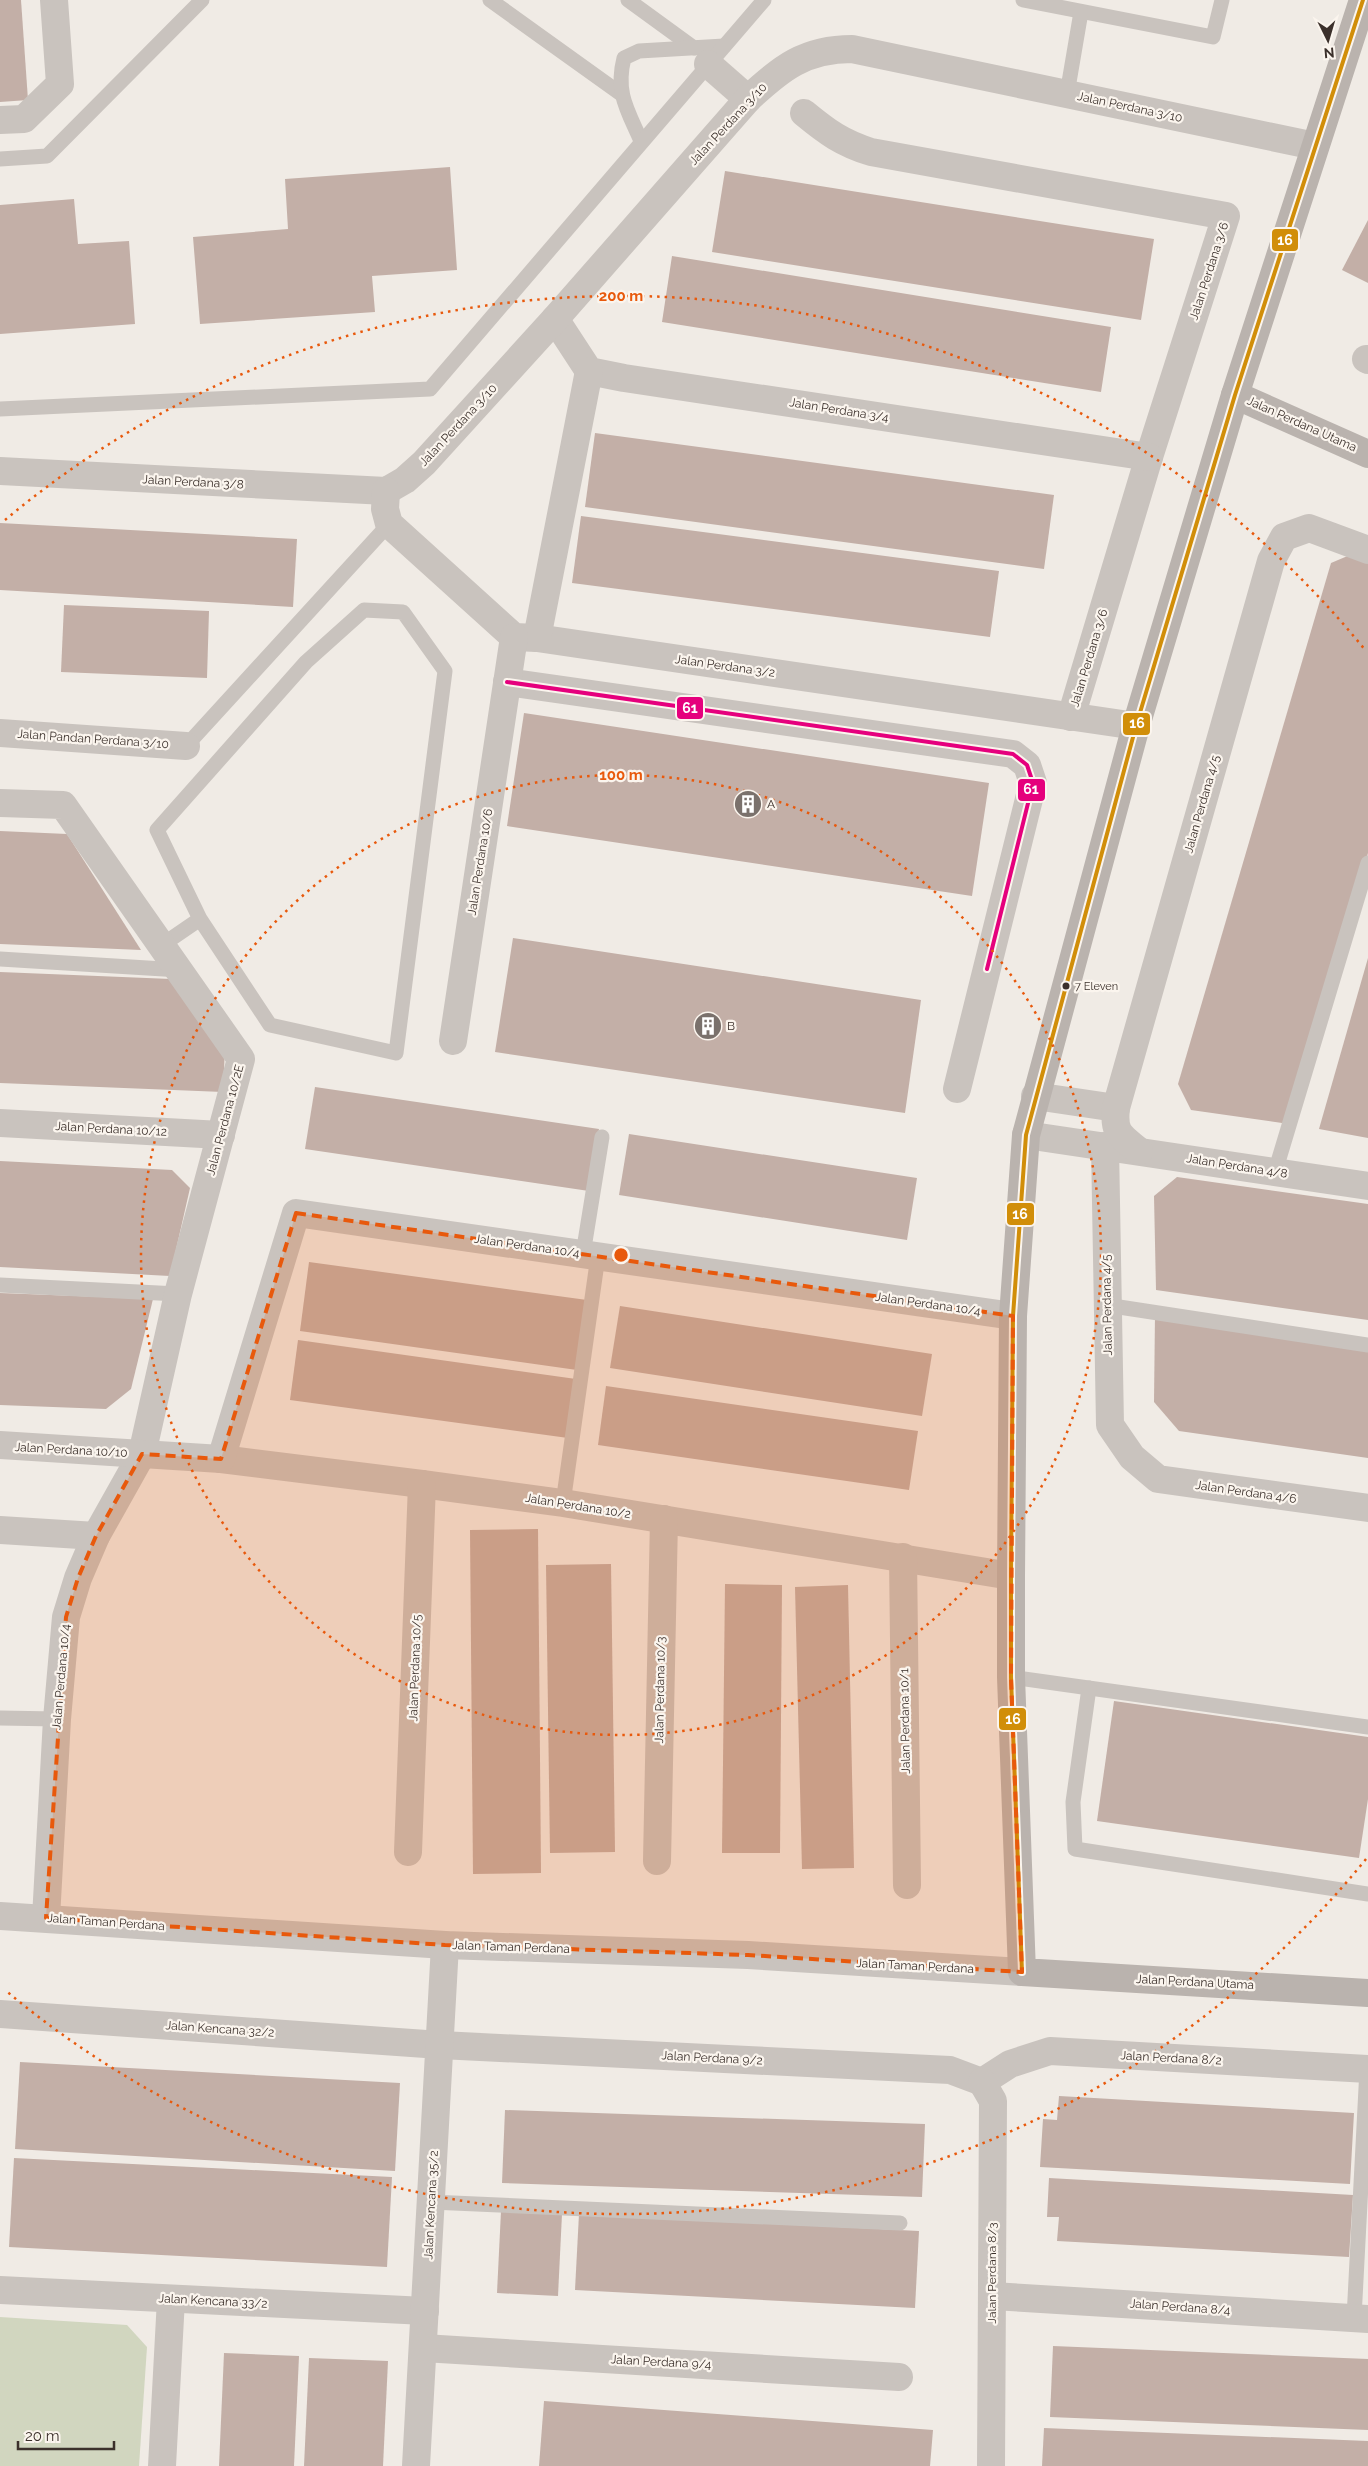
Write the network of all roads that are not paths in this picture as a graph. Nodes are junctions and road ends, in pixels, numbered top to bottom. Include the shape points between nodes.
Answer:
1 (54, 0) edge
2 (202, 0) edge
3 (490, 0) edge
4 (628, 0) edge
5 (764, 0) edge
6 (1023, 0) edge
7 (1222, 0) edge
8 (1363, 0) edge
9 (1081, 12) junction
10 (709, 53) junction
11 (621, 94) junction
12 (1067, 94) junction
13 (748, 99) junction
14 (804, 113) dead end
15 (0, 120) edge
16 (642, 141) junction
17 (1314, 146) junction
18 (0, 160) edge
19 (555, 319) junction
20 (589, 371) junction
21 (1235, 394) junction
22 (0, 409) edge
23 (1368, 454) edge
24 (1149, 457) junction
25 (0, 471) edge
26 (386, 491) junction
27 (389, 524) junction
28 (1368, 550) edge
29 (525, 638) junction
30 (507, 682) junction
31 (1071, 717) junction
32 (1136, 726) junction
33 (0, 732) edge
34 (186, 746) joint
35 (0, 803) edge
36 (1368, 863) edge
37 (200, 920) junction
38 (162, 945) junction
39 (0, 959) edge
40 (180, 970) junction
41 (453, 1041) dead end
42 (957, 1089) dead end
43 (1035, 1096) junction
44 (1116, 1108) junction
45 (0, 1124) edge
46 (221, 1135) junction
47 (1026, 1135) junction
48 (602, 1137) dead end
49 (1105, 1146) junction
50 (1139, 1151) junction
51 (1275, 1172) junction
52 (1368, 1186) edge
53 (590, 1255) junction
54 (0, 1285) edge
55 (178, 1294) junction
56 (1106, 1306) junction
57 (1013, 1316) junction
58 (1368, 1345) edge
59 (0, 1446) edge
60 (142, 1454) junction
61 (1132, 1457) joint
62 (221, 1459) junction
63 (422, 1484) junction
64 (563, 1503) junction
65 (1368, 1508) edge
66 (664, 1519) junction
67 (0, 1530) edge
68 (96, 1536) junction
69 (903, 1557) junction
70 (1012, 1576) junction
71 (1011, 1677) junction
72 (1089, 1688) junction
73 (0, 1718) edge
74 (57, 1719) junction
75 (1368, 1727) edge
76 (408, 1852) dead end
77 (657, 1861) dead end
78 (907, 1884) dead end
79 (1368, 1894) edge
80 (0, 1916) edge
81 (46, 1918) junction
82 (446, 1945) junction
83 (1022, 1972) junction
84 (1368, 1993) edge
85 (0, 2014) edge
86 (440, 2045) junction
87 (1368, 2069) edge
88 (982, 2082) junction
89 (431, 2202) junction
90 (900, 2223) dead end
91 (0, 2290) edge
92 (992, 2296) junction
93 (171, 2299) junction
94 (425, 2311) junction
95 (1361, 2319) edge
96 (423, 2348) junction
97 (898, 2377) dead end
98 (162, 2466) edge
99 (416, 2466) edge
100 (991, 2466) edge

1 - 15 street via 60,84 24,119
2 - 18 lane via 47,156
3 - 11 lane
4 - 10 lane
5 - 10 lane
6 - 9 lane
7 - 9 lane via 1213,36
8 - 17 street
9 - 12 lane
10 - 11 lane via 639,51 624,58
10 - 13 street
10 - 16 lane
11 - 16 lane
12 - 13 street, Jalan Perdana 3/10 via 852,49 835,49 807,55 783,68
12 - 17 street, Jalan Perdana 3/10
13 - 19 street, Jalan Perdana 3/10
14 - 24 street, Jalan Perdana 3/6 via 830,135 871,152 1226,216
16 - 22 lane via 430,389
17 - 21 street
19 - 20 street
19 - 26 street, Jalan Perdana 3/10 via 424,463
20 - 24 street, Jalan Perdana 3/4
20 - 29 street, Jalan Perdana 10/6
21 - 23 street, Jalan Perdana Utama
21 - 32 street
24 - 31 street, Jalan Perdana 3/6
25 - 26 street, Jalan Perdana 3/8
26 - 27 street via 385,509
27 - 29 street
27 - 34 lane
28 - 44 street, Jalan Perdana 4/5 via 1309,528 1284,537 1271,561
29 - 30 street, Jalan Perdana 10/6
29 - 31 street, Jalan Perdana 3/2
30 - 41 street, Jalan Perdana 10/6
30 - 42 street via 1014,754 1027,765 1033,783
31 - 32 street, Jalan Perdana 3/2
32 - 43 street
33 - 34 street, Jalan Pandan Perdana 3/10
35 - 38 street, Jalan Perdana 10/2E via 63,805
36 - 51 lane
37 - 37 lane via 270,1025 396,1054 445,671 403,612 364,610 306,662 157,830
37 - 38 lane
38 - 40 street, Jalan Perdana 10/2E
39 - 40 lane
40 - 46 street, Jalan Perdana 10/2E via 241,1059
43 - 44 street
43 - 47 street
44 - 50 street, Jalan Perdana 4/5 via 1114,1122 1117,1134
45 - 46 street, Jalan Perdana 10/12
46 - 55 street, Jalan Perdana 10/2E
47 - 49 street, Jalan Perdana 4/8
47 - 57 street
48 - 53 lane
49 - 50 street, Jalan Perdana 4/8
49 - 56 street, Jalan Perdana 4/5
50 - 51 street, Jalan Perdana 4/8
51 - 52 street, Jalan Perdana 4/8
53 - 57 street, Jalan Perdana 10/4
53 - 62 street, Jalan Perdana 10/4 via 296,1213
53 - 64 lane
54 - 55 lane
55 - 60 street, Jalan Perdana 10/2E
56 - 58 lane
56 - 61 street, Jalan Perdana 4/5 via 1110,1425
57 - 70 street
59 - 60 street, Jalan Perdana 10/10
60 - 62 street, Jalan Perdana 10/2
60 - 68 street, Jalan Perdana 10/4
61 - 65 street, Jalan Perdana 4/6 via 1158,1479
62 - 63 street, Jalan Perdana 10/2
63 - 64 street, Jalan Perdana 10/2
63 - 76 street, Jalan Perdana 10/5
64 - 66 street, Jalan Perdana 10/2
66 - 69 street, Jalan Perdana 10/2
66 - 77 street, Jalan Perdana 10/3
67 - 68 street
68 - 74 street, Jalan Perdana 10/4 via 66,1617
69 - 70 street, Jalan Perdana 10/2
69 - 78 street, Jalan Perdana 10/1
70 - 71 street
71 - 72 lane
71 - 83 street
72 - 75 lane
72 - 79 lane via 1073,1802 1075,1848
73 - 74 lane
74 - 81 street, Jalan Perdana 10/4
80 - 81 street, Jalan Taman Perdana
81 - 82 street, Jalan Taman Perdana
82 - 83 street, Jalan Taman Perdana via 748,1956
82 - 86 street, Jalan Kencana 35/2
83 - 84 street, Jalan Perdana Utama
85 - 86 street, Jalan Kencana 32/2
86 - 88 street, Jalan Perdana 9/2 via 950,2070
86 - 89 street, Jalan Kencana 35/2
87 - 88 street, Jalan Perdana 8/2 via 1050,2051 1010,2064
87 - 95 lane
88 - 92 street, Jalan Perdana 8/3 via 993,2101
89 - 90 lane
89 - 94 street, Jalan Kencana 35/2
91 - 93 street, Jalan Kencana 33/2
92 - 95 street, Jalan Perdana 8/4
92 - 100 street, Jalan Perdana 8/3
93 - 94 street, Jalan Kencana 33/2
93 - 98 street
94 - 96 street, Jalan Kencana 35/2
96 - 97 street, Jalan Perdana 9/4
96 - 99 street, Jalan Kencana 35/2

